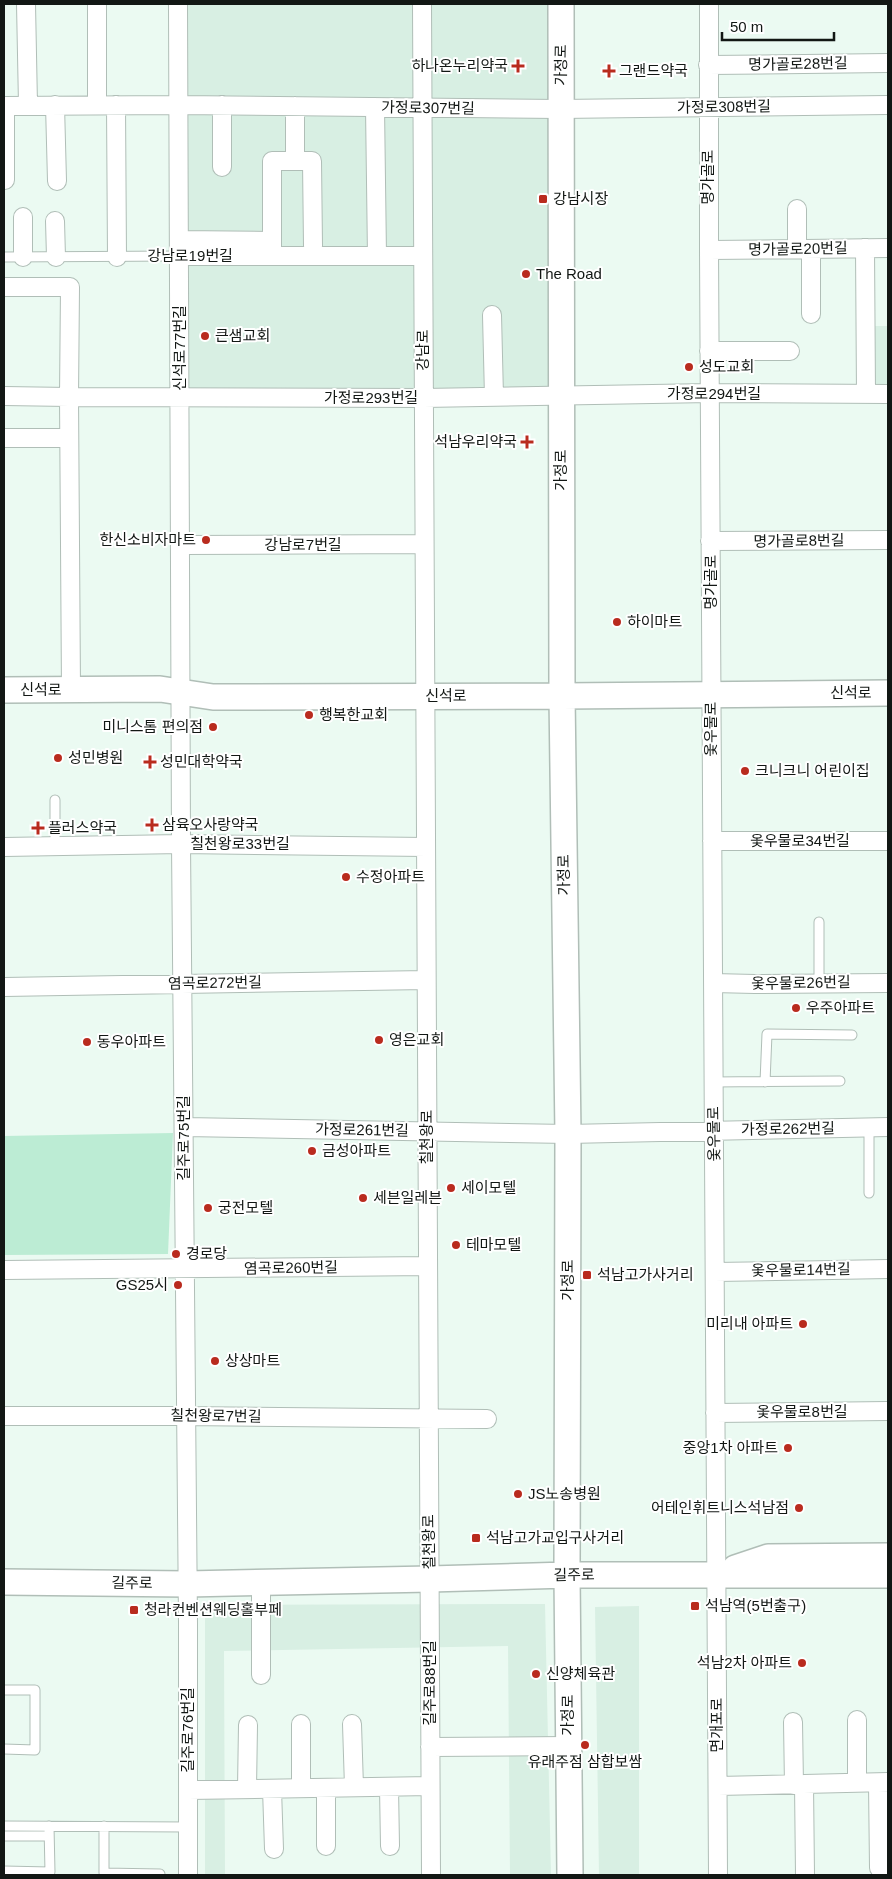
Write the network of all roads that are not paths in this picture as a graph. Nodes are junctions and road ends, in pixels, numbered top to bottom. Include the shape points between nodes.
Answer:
1 (26, 4) edge
2 (97, 4) edge
3 (178, 4) edge
4 (422, 4) edge
5 (561, 4) edge
6 (709, 4) edge
7 (888, 63) edge
8 (708, 65) junction
9 (28, 105) junction
10 (55, 105) junction
11 (97, 105) junction
12 (116, 105) junction
13 (179, 105) junction
14 (4, 106) edge
15 (222, 106) junction
16 (295, 106) junction
17 (888, 106) edge
18 (375, 107) junction
19 (422, 108) junction
20 (708, 108) junction
21 (560, 109) junction
22 (295, 161) junction
23 (222, 166) dead end
24 (5, 180) dead end
25 (57, 181) dead end
26 (797, 209) dead end
27 (23, 217) dead end
28 (55, 221) dead end
29 (312, 246) dead end
30 (179, 248) junction
31 (272, 248) junction
32 (865, 248) junction
33 (888, 248) edge
34 (804, 249) junction
35 (709, 250) junction
36 (377, 256) junction
37 (423, 256) junction
38 (4, 257) edge
39 (23, 257) junction
40 (56, 257) junction
41 (118, 257) junction
42 (4, 287) edge
43 (811, 314) dead end
44 (492, 315) dead end
45 (709, 351) junction
46 (790, 351) dead end
47 (710, 393) junction
48 (866, 394) junction
49 (888, 394) edge
50 (4, 396) edge
51 (69, 397) junction
52 (494, 397) junction
53 (561, 397) junction
54 (180, 398) junction
55 (424, 398) junction
56 (4, 438) edge
57 (69, 438) junction
58 (888, 540) edge
59 (710, 541) junction
60 (424, 544) junction
61 (181, 545) junction
62 (4, 690) edge
63 (71, 690) junction
64 (182, 692) junction
65 (888, 693) edge
66 (711, 694) junction
67 (425, 695) junction
68 (562, 696) junction
69 (55, 800) dead end
70 (712, 841) junction
71 (888, 841) edge
72 (182, 844) junction
73 (55, 846) junction
74 (4, 847) edge
75 (426, 847) junction
76 (819, 922) dead end
77 (426, 980) junction
78 (713, 983) junction
79 (819, 983) junction
80 (888, 983) edge
81 (183, 984) junction
82 (4, 987) edge
83 (852, 1035) dead end
84 (840, 1081) dead end
85 (714, 1082) junction
86 (765, 1082) junction
87 (888, 1127) edge
88 (185, 1128) junction
89 (868, 1128) junction
90 (427, 1131) junction
91 (715, 1131) junction
92 (568, 1134) junction
93 (869, 1193) dead end
94 (428, 1266) junction
95 (184, 1269) junction
96 (888, 1269) edge
97 (4, 1270) edge
98 (714, 1272) junction
99 (888, 1412) edge
100 (716, 1413) junction
101 (4, 1416) edge
102 (185, 1416) junction
103 (428, 1419) junction
104 (486, 1419) dead end
105 (888, 1556) edge
106 (567, 1575) junction
107 (716, 1575) junction
108 (888, 1575) edge
109 (430, 1580) junction
110 (4, 1582) edge
111 (261, 1582) junction
112 (187, 1584) junction
113 (888, 1591) edge
114 (261, 1675) dead end
115 (4, 1690) edge
116 (856, 1720) dead end
117 (793, 1722) dead end
118 (301, 1724) dead end
119 (352, 1724) dead end
120 (248, 1725) dead end
121 (569, 1746) junction
122 (430, 1747) junction
123 (4, 1750) edge
124 (883, 1782) edge
125 (857, 1783) junction
126 (799, 1784) junction
127 (430, 1786) junction
128 (718, 1786) junction
129 (354, 1787) junction
130 (389, 1787) junction
131 (272, 1788) junction
132 (301, 1788) junction
133 (326, 1788) junction
134 (247, 1789) junction
135 (188, 1790) junction
136 (4, 1826) edge
137 (49, 1826) junction
138 (104, 1826) junction
139 (188, 1827) junction
140 (4, 1836) edge
141 (49, 1836) junction
142 (326, 1846) dead end
143 (390, 1846) dead end
144 (274, 1849) dead end
145 (888, 1868) edge
146 (4, 1872) edge
147 (160, 1874) edge
148 (188, 1875) edge
149 (431, 1875) edge
150 (570, 1875) edge
151 (718, 1875) edge
152 (806, 1875) edge

1 - 9 street
2 - 11 street
3 - 13 street, 신석로77번길
4 - 19 street, 강남로
5 - 21 street, 가정로
6 - 8 street, 명가골로
7 - 8 street, 명가골로28번길
8 - 20 street, 명가골로
9 - 10 street, 가정로307번길
9 - 14 street, 가정로307번길
10 - 11 street, 가정로307번길
10 - 25 street
11 - 12 street, 가정로307번길
12 - 13 street, 가정로307번길
12 - 41 street
13 - 15 street, 가정로307번길
13 - 30 street, 신석로77번길
14 - 24 street, 가정로307번길
15 - 16 street, 가정로307번길
15 - 23 street
16 - 18 street, 가정로307번길
16 - 22 street
17 - 20 street, 가정로308번길
18 - 19 street, 가정로307번길
18 - 36 street
19 - 21 street, 가정로307번길
19 - 37 street, 강남로
20 - 21 street, 가정로308번길
20 - 35 street, 명가골로
21 - 53 street, 가정로
22 - 29 street via 312,161
22 - 31 street via 272,161
26 - 34 street
27 - 39 street
28 - 40 street
30 - 31 street, 강남로19번길
30 - 41 lane, 강남로19번길
30 - 54 street, 신석로77번길
31 - 36 street, 강남로19번길
32 - 33 street, 명가골로20번길
32 - 34 street, 명가골로20번길
32 - 48 street
34 - 35 street, 명가골로20번길
34 - 43 street
35 - 45 street, 명가골로
36 - 37 street, 강남로19번길
37 - 55 street, 강남로
38 - 39 lane, 강남로19번길
39 - 40 lane, 강남로19번길
40 - 41 lane, 강남로19번길
42 - 51 street via 70,287
44 - 52 street
45 - 46 street
45 - 47 street, 명가골로
47 - 48 street, 가정로294번길
47 - 53 street, 가정로294번길
47 - 59 street, 명가골로
48 - 49 street, 가정로294번길
50 - 51 street, 가정로293번길
51 - 54 street, 가정로293번길
51 - 57 street
52 - 53 street, 가정로293번길
52 - 55 street, 가정로293번길
53 - 68 street, 가정로
54 - 55 street, 가정로293번길
54 - 61 street, 신석로77번길
55 - 60 street, 강남로
56 - 57 street
57 - 63 street
58 - 59 street, 명가골로8번길
59 - 66 street, 명가골로
60 - 61 street, 강남로7번길
60 - 67 street, 강남로
61 - 64 street, 신석로77번길
62 - 63 street, 신석로
63 - 64 street, 신석로 via 160,689
64 - 67 street, 신석로 via 213,697
64 - 72 street, 길주로75번길
65 - 66 street, 신석로
66 - 68 street, 신석로
66 - 70 street, 옻우물로
67 - 68 street, 신석로
67 - 75 street, 칠천왕로
68 - 92 street, 가정로
69 - 73 lane
70 - 71 street, 옻우물로34번길
70 - 78 street, 옻우물로
72 - 73 street, 칠천왕로33번길
72 - 75 street, 칠천왕로33번길
72 - 81 street, 길주로75번길
73 - 74 street, 칠천왕로33번길
75 - 77 street, 칠천왕로
76 - 79 lane
77 - 81 street, 염곡로272번길
77 - 90 street, 칠천왕로
78 - 79 street, 옻우물로26번길
78 - 85 street, 옻우물로
79 - 80 street, 옻우물로26번길
81 - 82 street, 염곡로272번길
81 - 88 street, 길주로75번길
83 - 86 lane via 767,1034
84 - 86 lane
85 - 86 lane
85 - 91 street, 옻우물로
87 - 89 street, 가정로262번길
88 - 90 street, 가정로261번길
88 - 95 street, 길주로75번길
89 - 91 street, 가정로262번길
89 - 93 lane
90 - 92 street, 가정로261번길
90 - 94 street, 칠천왕로
91 - 92 street, 가정로262번길
91 - 98 street, 옻우물로
92 - 106 street, 가정로
94 - 95 street, 염곡로260번길
94 - 103 street, 칠천왕로
95 - 97 street, 염곡로260번길
95 - 102 street, 길주로75번길
96 - 98 street, 옻우물로14번길
98 - 100 street, 옻우물로
99 - 100 street, 옻우물로8번길
100 - 107 street, 옻우물로
101 - 102 street, 칠천왕로7번길
102 - 103 street, 칠천왕로7번길
102 - 112 street, 길주로75번길
103 - 104 street, 칠천왕로7번길
103 - 109 street, 칠천왕로
105 - 107 street via 768,1557
106 - 107 street, 길주로
106 - 109 street, 길주로
106 - 121 street, 가정로
107 - 108 street, 길주로
107 - 113 street via 768,1592
107 - 128 street, 면개포로
109 - 111 street, 길주로
109 - 122 street, 길주로88번길
110 - 112 street, 길주로
111 - 112 street, 길주로
111 - 114 street
112 - 135 street, 길주로76번길
115 - 123 lane via 35,1690 35,1750
116 - 125 street
117 - 126 street
118 - 132 street
119 - 129 street
120 - 134 street
121 - 122 street, 가정로
121 - 150 street, 가정로
122 - 127 street, 길주로88번길
124 - 125 street
124 - 145 street via 878,1868
125 - 126 street
126 - 128 street
126 - 152 street
127 - 130 street
127 - 149 street, 길주로88번길
128 - 151 street, 면개포로
129 - 130 street
129 - 133 street
130 - 143 street
131 - 132 street
131 - 134 street
131 - 144 street
132 - 133 street
133 - 142 street
134 - 135 street
135 - 139 street, 길주로76번길
136 - 137 lane
137 - 138 lane
137 - 141 lane
138 - 139 lane
138 - 147 lane via 104,1873
139 - 148 street, 길주로76번길
140 - 141 lane
141 - 146 lane via 50,1872

